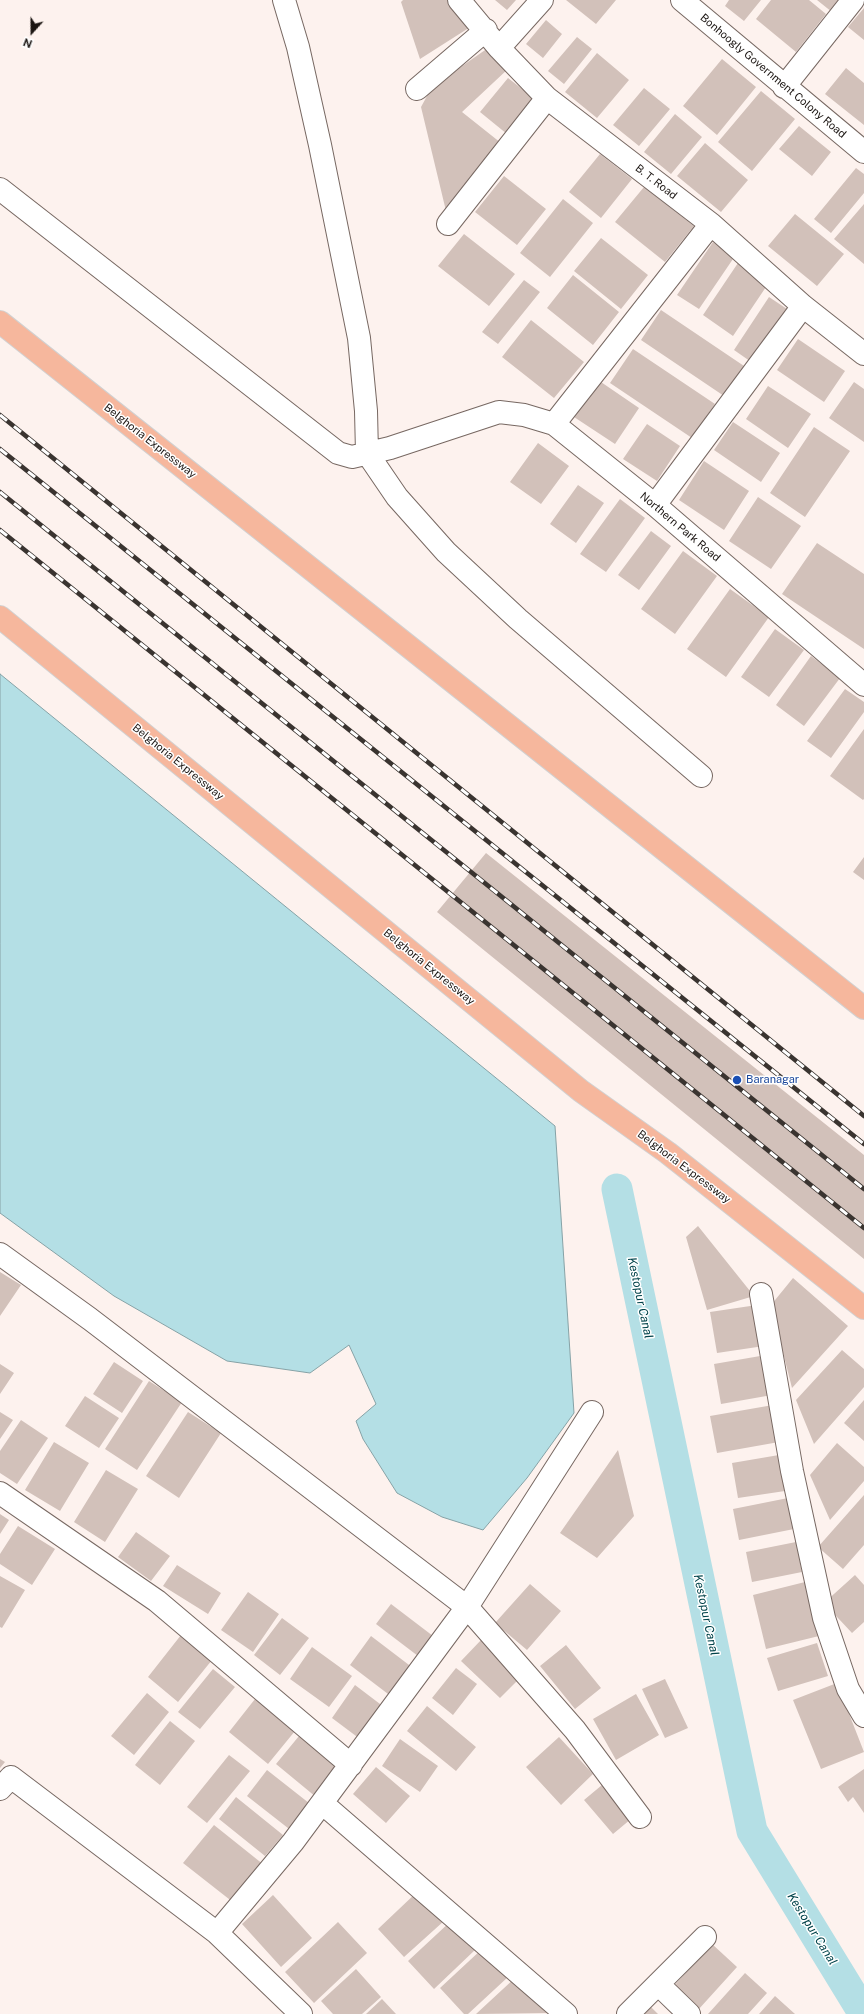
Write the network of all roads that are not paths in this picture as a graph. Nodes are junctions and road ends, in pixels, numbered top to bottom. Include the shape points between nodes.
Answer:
1 (284, 0) edge
2 (459, 0) edge
3 (542, 0) edge
4 (853, 0) edge
5 (684, 1) edge
6 (486, 30) junction
7 (499, 48) junction
8 (784, 87) junction
9 (417, 88) dead end
10 (547, 98) junction
11 (864, 152) edge
12 (0, 189) edge
13 (448, 224) dead end
14 (711, 224) junction
15 (803, 306) junction
16 (0, 322) edge
17 (864, 354) edge
18 (554, 424) junction
19 (367, 454) junction
20 (655, 504) junction
21 (0, 616) edge
22 (862, 680) edge
23 (701, 776) dead end
24 (864, 1008) edge
25 (0, 1254) edge
26 (761, 1294) dead end
27 (864, 1308) edge
28 (592, 1412) dead end
29 (0, 1493) edge
30 (467, 1607) junction
31 (864, 1716) edge
32 (350, 1765) junction
33 (0, 1789) edge
34 (322, 1803) junction
35 (640, 1817) dead end
36 (217, 1933) junction
37 (705, 1937) dead end
38 (658, 1984) junction
39 (301, 2014) edge
40 (566, 2014) edge
41 (628, 2014) edge
42 (689, 2014) edge

1 - 19 street via 298,47 320,145 359,338
2 - 6 street, B. T. Road
3 - 7 street
4 - 8 street
5 - 8 street, Bonhoogly Government Colony Road
6 - 7 street, B. T. Road
6 - 9 street
7 - 10 street, B. T. Road
8 - 11 street, Bonhoogly Government Colony Road
10 - 13 street
10 - 14 street, B. T. Road
12 - 19 street, Northern Park Road via 338,453 352,457
14 - 15 street, B. T. Road
14 - 18 street
15 - 17 street, B. T. Road
15 - 20 street
16 - 24 highway, Belghoria Expressway
18 - 19 street, Northern Park Road via 524,415 499,412
18 - 20 street, Northern Park Road
19 - 23 street via 397,497 446,552 518,619
20 - 22 street, Northern Park Road
21 - 27 highway, Belghoria Expressway via 581,1090 668,1153
25 - 30 street via 90,1319
26 - 31 street via 792,1471 824,1618 848,1689
28 - 30 street
29 - 32 street via 157,1601
30 - 32 street
30 - 35 street via 575,1730
32 - 34 street
33 - 36 street via 11,1777
34 - 36 street
34 - 40 street
36 - 39 street
37 - 38 street
38 - 41 street
38 - 42 street

